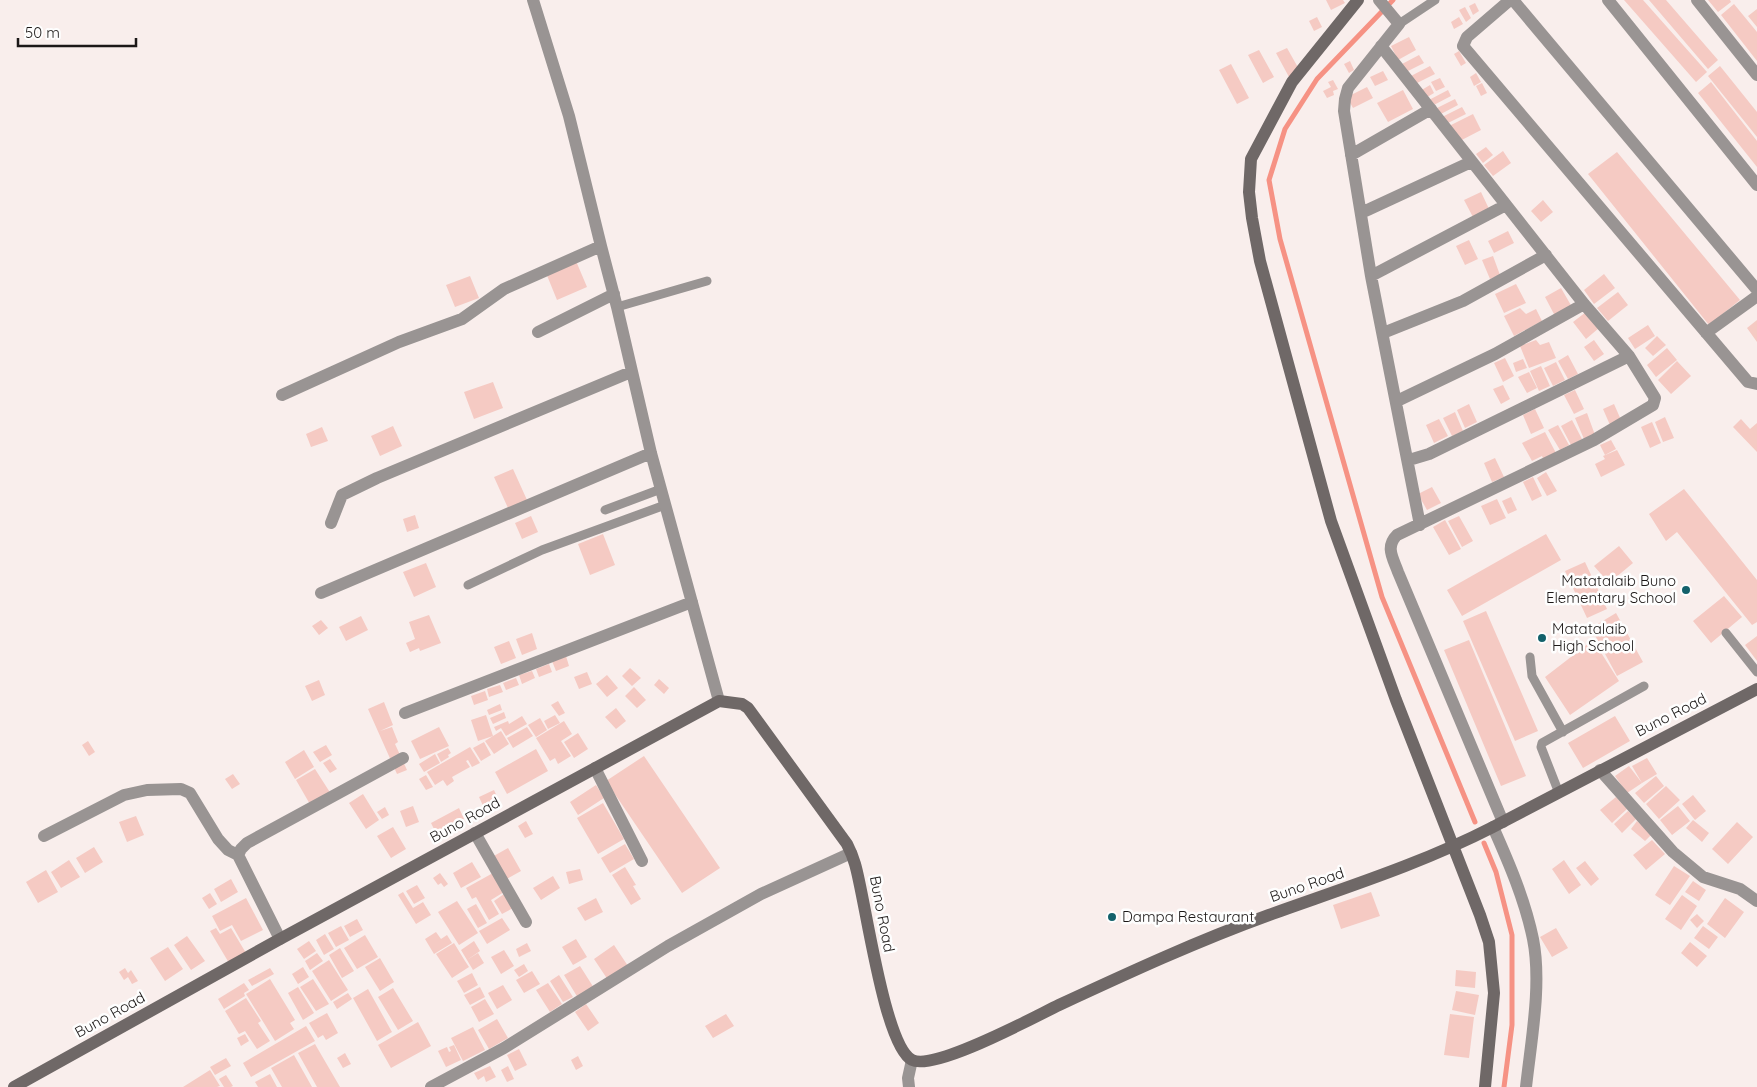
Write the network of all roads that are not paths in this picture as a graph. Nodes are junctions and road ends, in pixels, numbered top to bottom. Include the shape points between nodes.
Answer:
1 (533, 0) edge
2 (1358, 0) edge
3 (1379, 0) edge
4 (1435, 0) edge
5 (1512, 0) edge
6 (1608, 0) edge
7 (1697, 0) edge
8 (1398, 22) junction
9 (1381, 46) junction
10 (1757, 75) edge
11 (1431, 109) junction
12 (1351, 155) junction
13 (1471, 162) junction
14 (1757, 185) edge
15 (1506, 205) junction
16 (1361, 213) junction
17 (601, 246) junction
18 (1546, 255) junction
19 (1371, 276) junction
20 (707, 281) dead end
21 (1757, 290) edge
22 (1757, 296) edge
23 (616, 301) junction
24 (1584, 304) junction
25 (538, 332) dead end
26 (1383, 333) junction
27 (1706, 333) junction
28 (1629, 356) junction
29 (631, 372) junction
30 (1757, 384) edge
31 (282, 395) dead end
32 (1397, 401) junction
33 (651, 453) junction
34 (1409, 460) junction
35 (661, 489) junction
36 (665, 505) junction
37 (605, 510) dead end
38 (331, 523) dead end
39 (1420, 525) junction
40 (468, 585) dead end
41 (321, 593) dead end
42 (692, 602) junction
43 (1726, 633) dead end
44 (1530, 657) dead end
45 (1757, 672) edge
46 (1644, 686) dead end
47 (1757, 689) edge
48 (719, 701) junction
49 (405, 713) dead end
50 (1563, 732) junction
51 (403, 758) dead end
52 (595, 768) junction
53 (1600, 770) junction
54 (1559, 793) junction
55 (1498, 825) junction
56 (475, 833) junction
57 (44, 836) dead end
58 (1453, 846) junction
59 (851, 852) junction
60 (238, 855) junction
61 (642, 861) dead end
62 (1757, 902) edge
63 (526, 922) dead end
64 (280, 939) junction
65 (912, 1060) junction
66 (14, 1087) edge
67 (431, 1087) edge
68 (909, 1087) edge
69 (1486, 1087) edge
70 (1526, 1087) edge

1 - 17 street via 569,116
2 - 58 street via 1292,82 1251,159 1249,192 1260,261 1331,520
3 - 8 street
4 - 8 lane
5 - 21 street
5 - 27 street via 1467,37 1463,46
6 - 14 street
7 - 10 street
8 - 9 street
9 - 11 street
9 - 12 street via 1348,88 1344,111
11 - 12 street
11 - 13 street
12 - 16 street
13 - 15 street
13 - 16 street
15 - 18 street
15 - 19 street
16 - 19 street
17 - 23 street
17 - 31 street via 504,289 462,318
18 - 24 street
18 - 26 street via 1463,301
19 - 26 street
20 - 23 lane
22 - 27 street
23 - 25 street
23 - 29 street
24 - 28 street
24 - 32 street via 1494,354
26 - 32 street
27 - 30 street via 1748,382
28 - 34 street via 1429,454
28 - 39 street via 1655,398 1653,405 1594,440
29 - 33 street
29 - 38 street via 344,493
32 - 34 street
33 - 35 street
33 - 41 street
34 - 39 street
35 - 36 street
35 - 37 lane
36 - 40 lane via 542,550
36 - 42 street
39 - 55 street via 1397,535 1390,551
42 - 48 street
42 - 49 street
43 - 45 lane
44 - 50 lane via 1532,676
46 - 50 lane
47 - 53 street, Buno Road
48 - 52 street, Buno Road
48 - 59 street, Buno Road via 748,708
50 - 54 lane via 1541,746
51 - 60 street via 247,843
52 - 56 street, Buno Road
52 - 61 street
53 - 54 street, Buno Road
53 - 62 street via 1673,852 1703,877 1740,888
54 - 55 street, Buno Road
55 - 58 street, Buno Road
55 - 70 street via 1533,939 1536,1001
56 - 63 street
56 - 64 street, Buno Road
57 - 60 street via 124,795 147,790 181,790 190,793 218,839
58 - 65 street, Buno Road via 1199,942 957,1053 924,1062
58 - 69 street via 1489,942 1494,993
59 - 65 street, Buno Road via 874,959 895,1035
59 - 67 street via 762,894 668,946 504,1048
60 - 64 street
64 - 66 street, Buno Road
65 - 68 street

